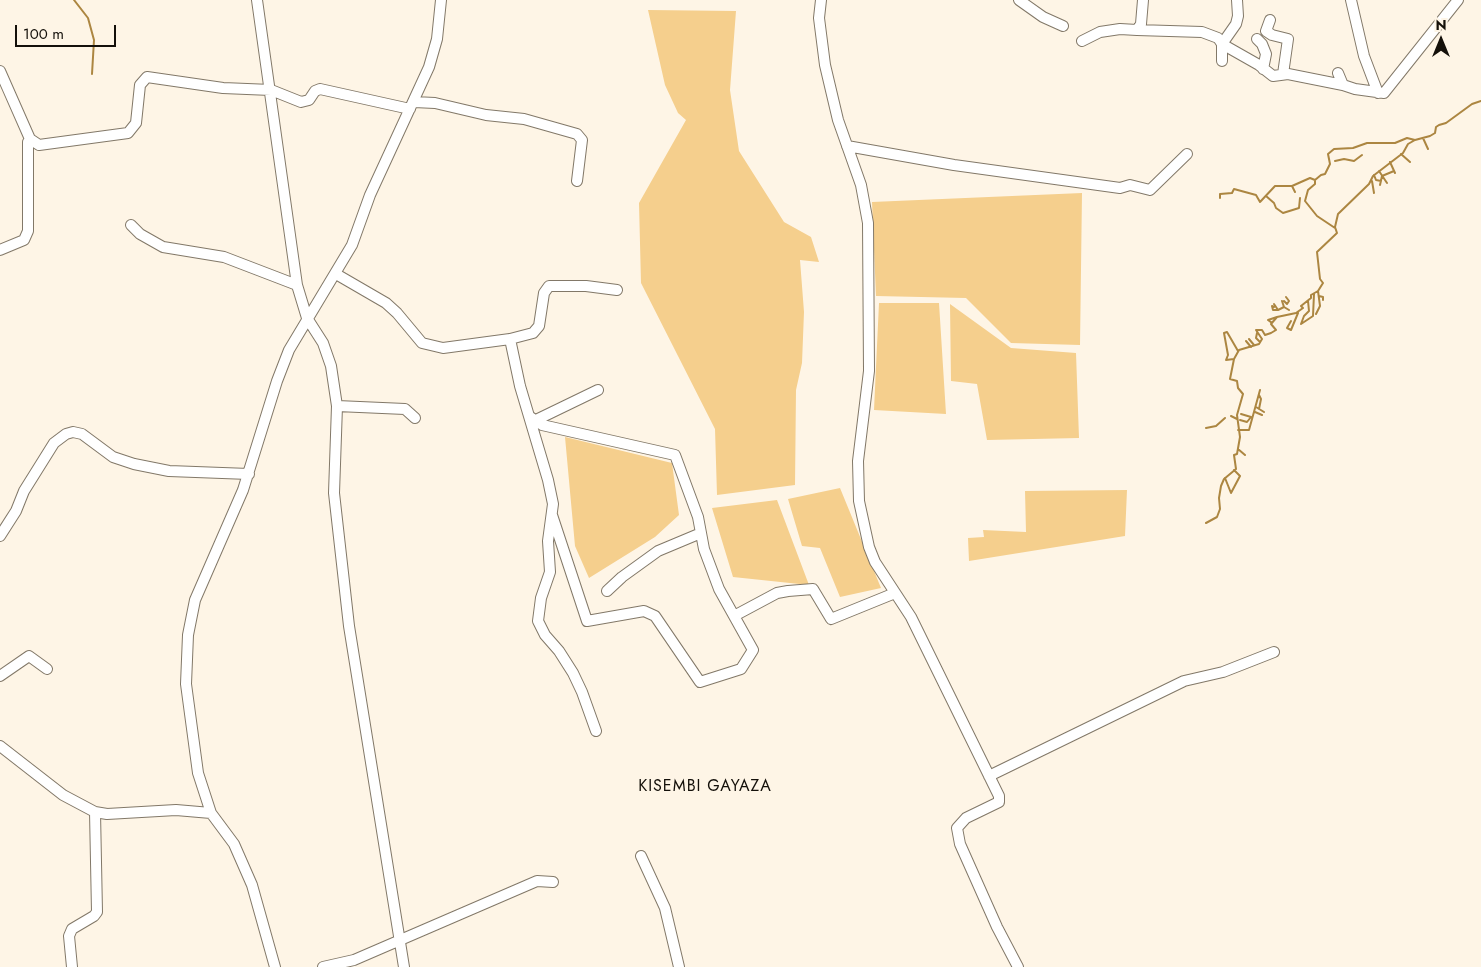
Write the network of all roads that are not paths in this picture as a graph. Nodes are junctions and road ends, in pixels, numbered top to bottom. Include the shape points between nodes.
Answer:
1 (257, 0) edge
2 (441, 0) edge
3 (821, 0) edge
4 (1019, 0) edge
5 (1143, 0) edge
6 (1237, 0) edge
7 (1350, 0) edge
8 (1458, 0) edge
9 (1270, 20) dead end
10 (1063, 26) dead end
11 (1137, 30) junction
12 (1257, 39) dead end
13 (1082, 41) dead end
14 (1222, 44) junction
15 (1222, 61) dead end
16 (1263, 69) junction
17 (0, 71) edge
18 (1338, 73) dead end
19 (1282, 74) junction
20 (1343, 85) junction
21 (271, 90) junction
22 (1378, 93) junction
23 (412, 105) junction
24 (30, 139) junction
25 (847, 146) junction
26 (1186, 154) dead end
27 (577, 181) dead end
28 (131, 225) dead end
29 (0, 250) edge
30 (336, 274) junction
31 (297, 285) junction
32 (617, 290) dead end
33 (307, 318) junction
34 (510, 339) junction
35 (598, 390) dead end
36 (337, 406) junction
37 (414, 418) dead end
38 (532, 418) junction
39 (249, 474) junction
40 (552, 515) junction
41 (701, 533) junction
42 (0, 536) edge
43 (607, 591) dead end
44 (895, 593) junction
45 (734, 616) junction
46 (1274, 652) dead end
47 (47, 669) dead end
48 (0, 676) edge
49 (596, 731) dead end
50 (0, 746) edge
51 (989, 776) junction
52 (95, 812) junction
53 (211, 813) junction
54 (641, 856) dead end
55 (553, 882) dead end
56 (398, 940) junction
57 (72, 967) edge
58 (275, 967) edge
59 (323, 967) edge
60 (404, 967) edge
61 (679, 967) edge
62 (1018, 967) edge

1 - 21 street
2 - 23 street via 434,52
3 - 25 street via 819,24 824,65
4 - 10 street
5 - 11 street via 1142,24
6 - 14 street via 1236,24
7 - 22 street via 1364,56
8 - 22 street via 1384,93
9 - 19 street via 1266,31 1272,36 1288,39
11 - 13 street via 1100,32
11 - 14 street via 1202,32 1218,38
12 - 16 street via 1266,54
14 - 15 street
14 - 16 street
16 - 19 street via 1273,76
17 - 24 street
18 - 20 street
19 - 20 street
20 - 22 street
21 - 23 street via 301,102 309,100 320,89
21 - 24 street via 223,88 147,77 140,84 136,123 128,133 39,145
21 - 31 street
23 - 27 street via 435,103 486,115 524,119 577,134 582,140
23 - 30 street via 370,195 352,245
24 - 29 street via 28,231 24,240
25 - 26 street via 954,165 1150,190
25 - 44 street via 865,202 869,252 869,371 858,461 858,491 869,547
28 - 31 street via 163,247 224,256
30 - 33 street
30 - 34 street via 386,303 422,343 430,347
31 - 33 street
32 - 34 street via 549,286 544,293 537,330
33 - 36 street via 323,343 331,366
33 - 39 street via 277,381
34 - 38 street via 520,386
35 - 38 street
36 - 37 street via 405,409
36 - 56 street via 334,494 349,626
38 - 40 street via 553,504
38 - 41 street via 542,425 675,455
39 - 42 street via 169,471 134,464 113,457 82,434 73,432 54,443
39 - 53 street via 196,600 187,643 186,684 193,748
40 - 45 street via 583,594 587,621 644,611 655,616 700,682 741,668 753,650
40 - 49 street via 548,540 550,572 541,598 538,621 573,673
41 - 43 street via 658,552
41 - 45 street via 704,549
44 - 45 street via 832,619 813,589 788,590
44 - 51 street via 911,617
46 - 51 street via 1224,672 1184,681
47 - 48 street via 29,656
50 - 52 street via 63,795
51 - 62 street via 999,802 966,818 957,828 960,844
52 - 53 street via 176,810
52 - 57 street via 97,912 72,930 69,936
53 - 58 street via 234,844 243,863
54 - 61 street via 665,908
55 - 56 street via 537,881
56 - 59 street via 354,960
56 - 60 street

